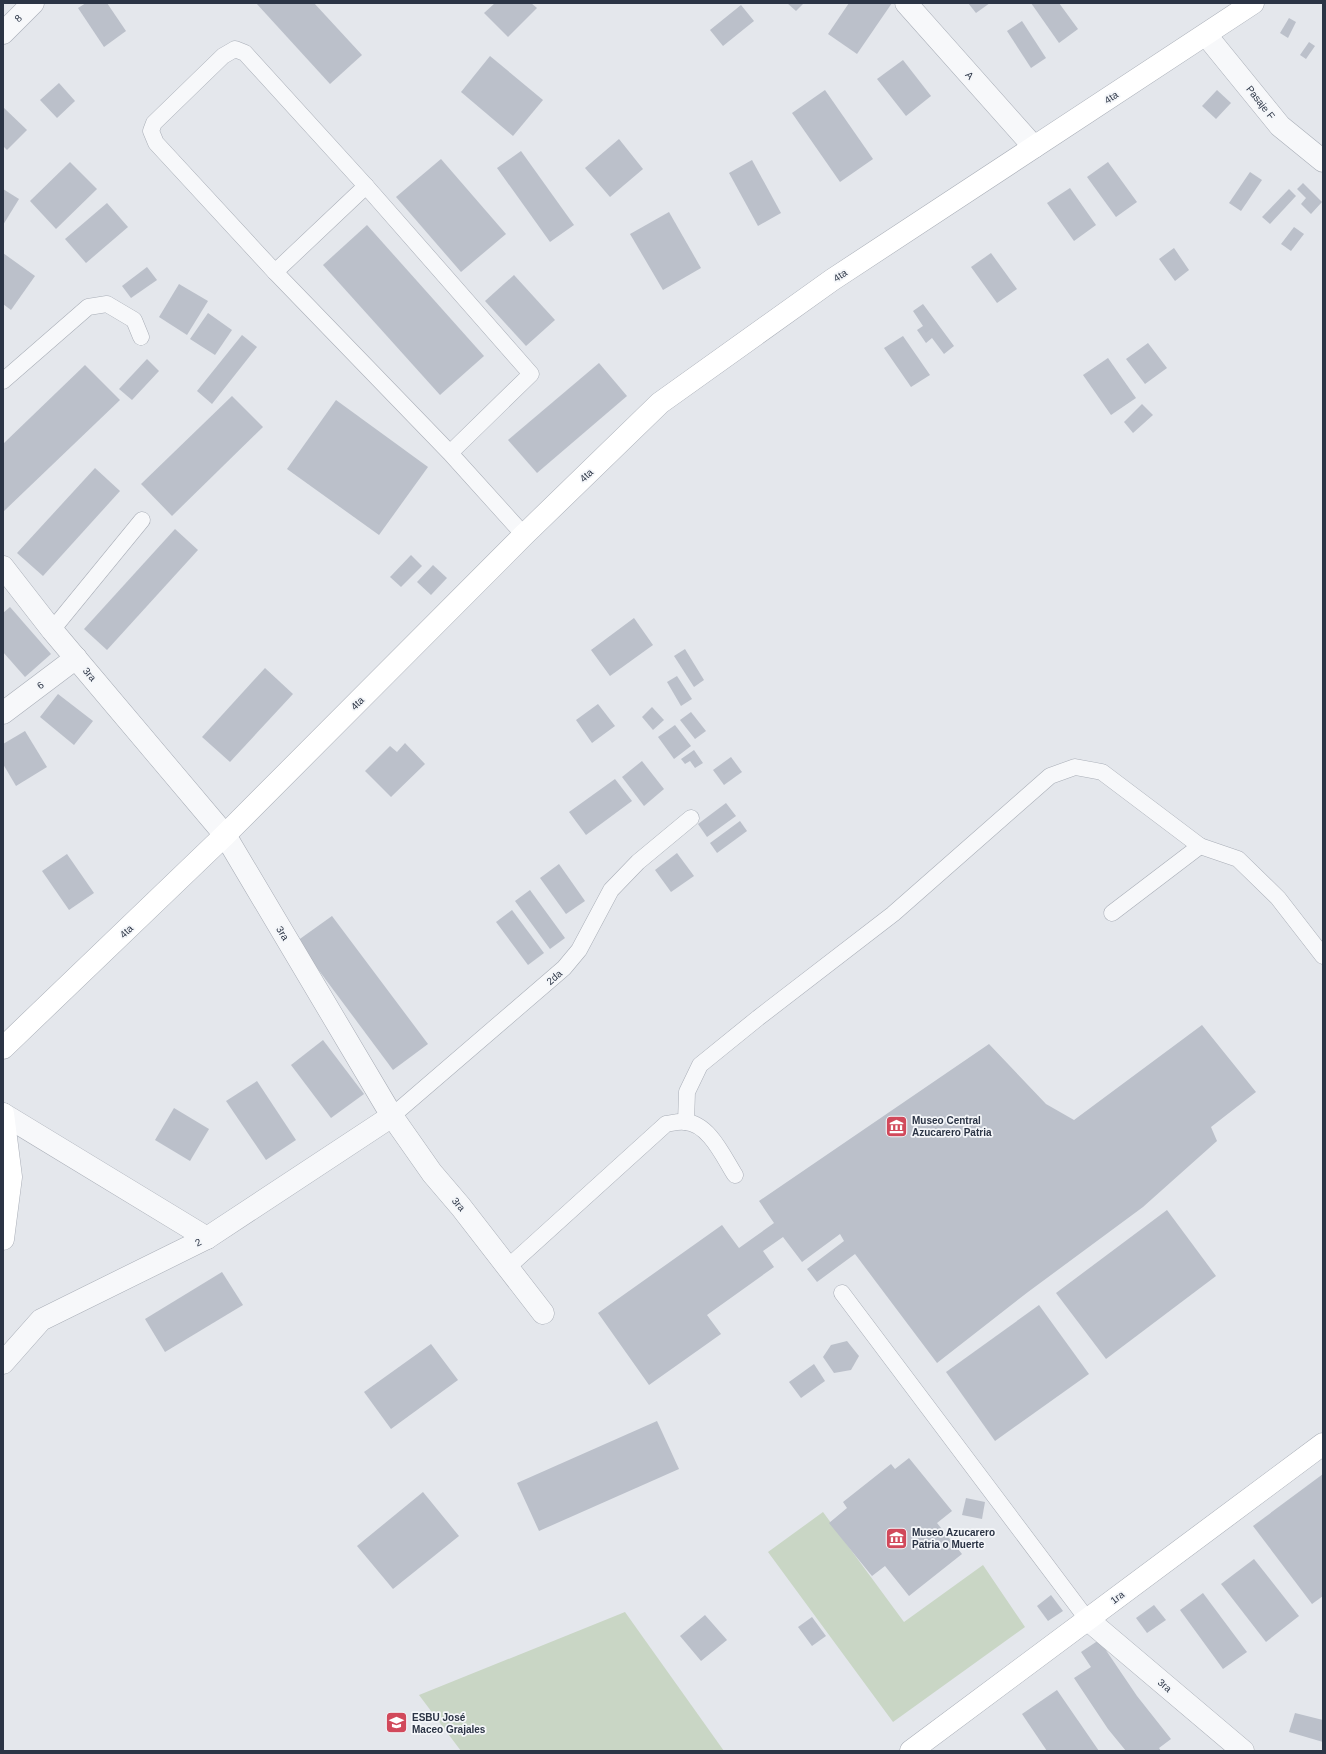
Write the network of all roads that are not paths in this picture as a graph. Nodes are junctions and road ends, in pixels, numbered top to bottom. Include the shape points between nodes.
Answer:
1 (33, 3) edge
2 (906, 3) edge
3 (1253, 3) edge
4 (3, 33) edge
5 (1206, 35) junction
6 (1034, 147) junction
7 (1323, 161) edge
8 (366, 186) junction
9 (275, 272) junction
10 (141, 337) dead end
11 (3, 381) edge
12 (450, 453) junction
13 (142, 520) dead end
14 (524, 535) junction
15 (3, 567) edge
16 (52, 630) junction
17 (76, 658) junction
18 (3, 713) edge
19 (691, 818) dead end
20 (226, 835) junction
21 (1200, 846) junction
22 (1112, 913) dead end
23 (1323, 956) edge
24 (3, 1048) edge
25 (3, 1114) edge
26 (392, 1116) junction
27 (686, 1122) junction
28 (735, 1175) dead end
29 (207, 1238) junction
30 (3, 1239) edge
31 (507, 1268) junction
32 (842, 1293) dead end
33 (543, 1313) dead end
34 (3, 1363) edge
35 (1323, 1444) edge
36 (1087, 1619) junction
37 (911, 1751) edge
38 (1243, 1751) edge

1 - 4 street, 8
2 - 6 street, A
3 - 5 street, 4ta
5 - 6 street, 4ta
5 - 7 street, Pasaje F via 1280,126
6 - 14 street, 4ta via 832,280 660,403
8 - 9 lane
8 - 9 lane via 246,53 235,49 223,56 154,123 152,131 156,143
8 - 12 lane via 531,374
9 - 12 lane
10 - 11 lane via 134,320 107,304 88,307
12 - 14 lane
13 - 16 lane
14 - 20 street, 4ta
15 - 16 street, 3ra
16 - 17 street, 3ra
17 - 18 street, 6
17 - 20 street, 3ra
19 - 26 lane, 2da via 638,862 611,890 579,950 564,968
20 - 24 street, 4ta
20 - 26 street, 3ra
21 - 22 lane
21 - 23 lane via 1238,859 1278,898
21 - 27 lane via 1102,772 1075,767 1050,776 893,914 700,1065 687,1092
25 - 29 street
25 - 30 street via 11,1176
26 - 29 street, 2
26 - 31 street, 3ra via 432,1173
27 - 28 lane via 700,1127 713,1139
27 - 31 lane via 666,1124
29 - 34 street, 2 via 41,1320
31 - 33 street, 3ra
32 - 36 lane
35 - 36 street, 1ra
36 - 37 street, 1ra
36 - 38 street, 3ra

